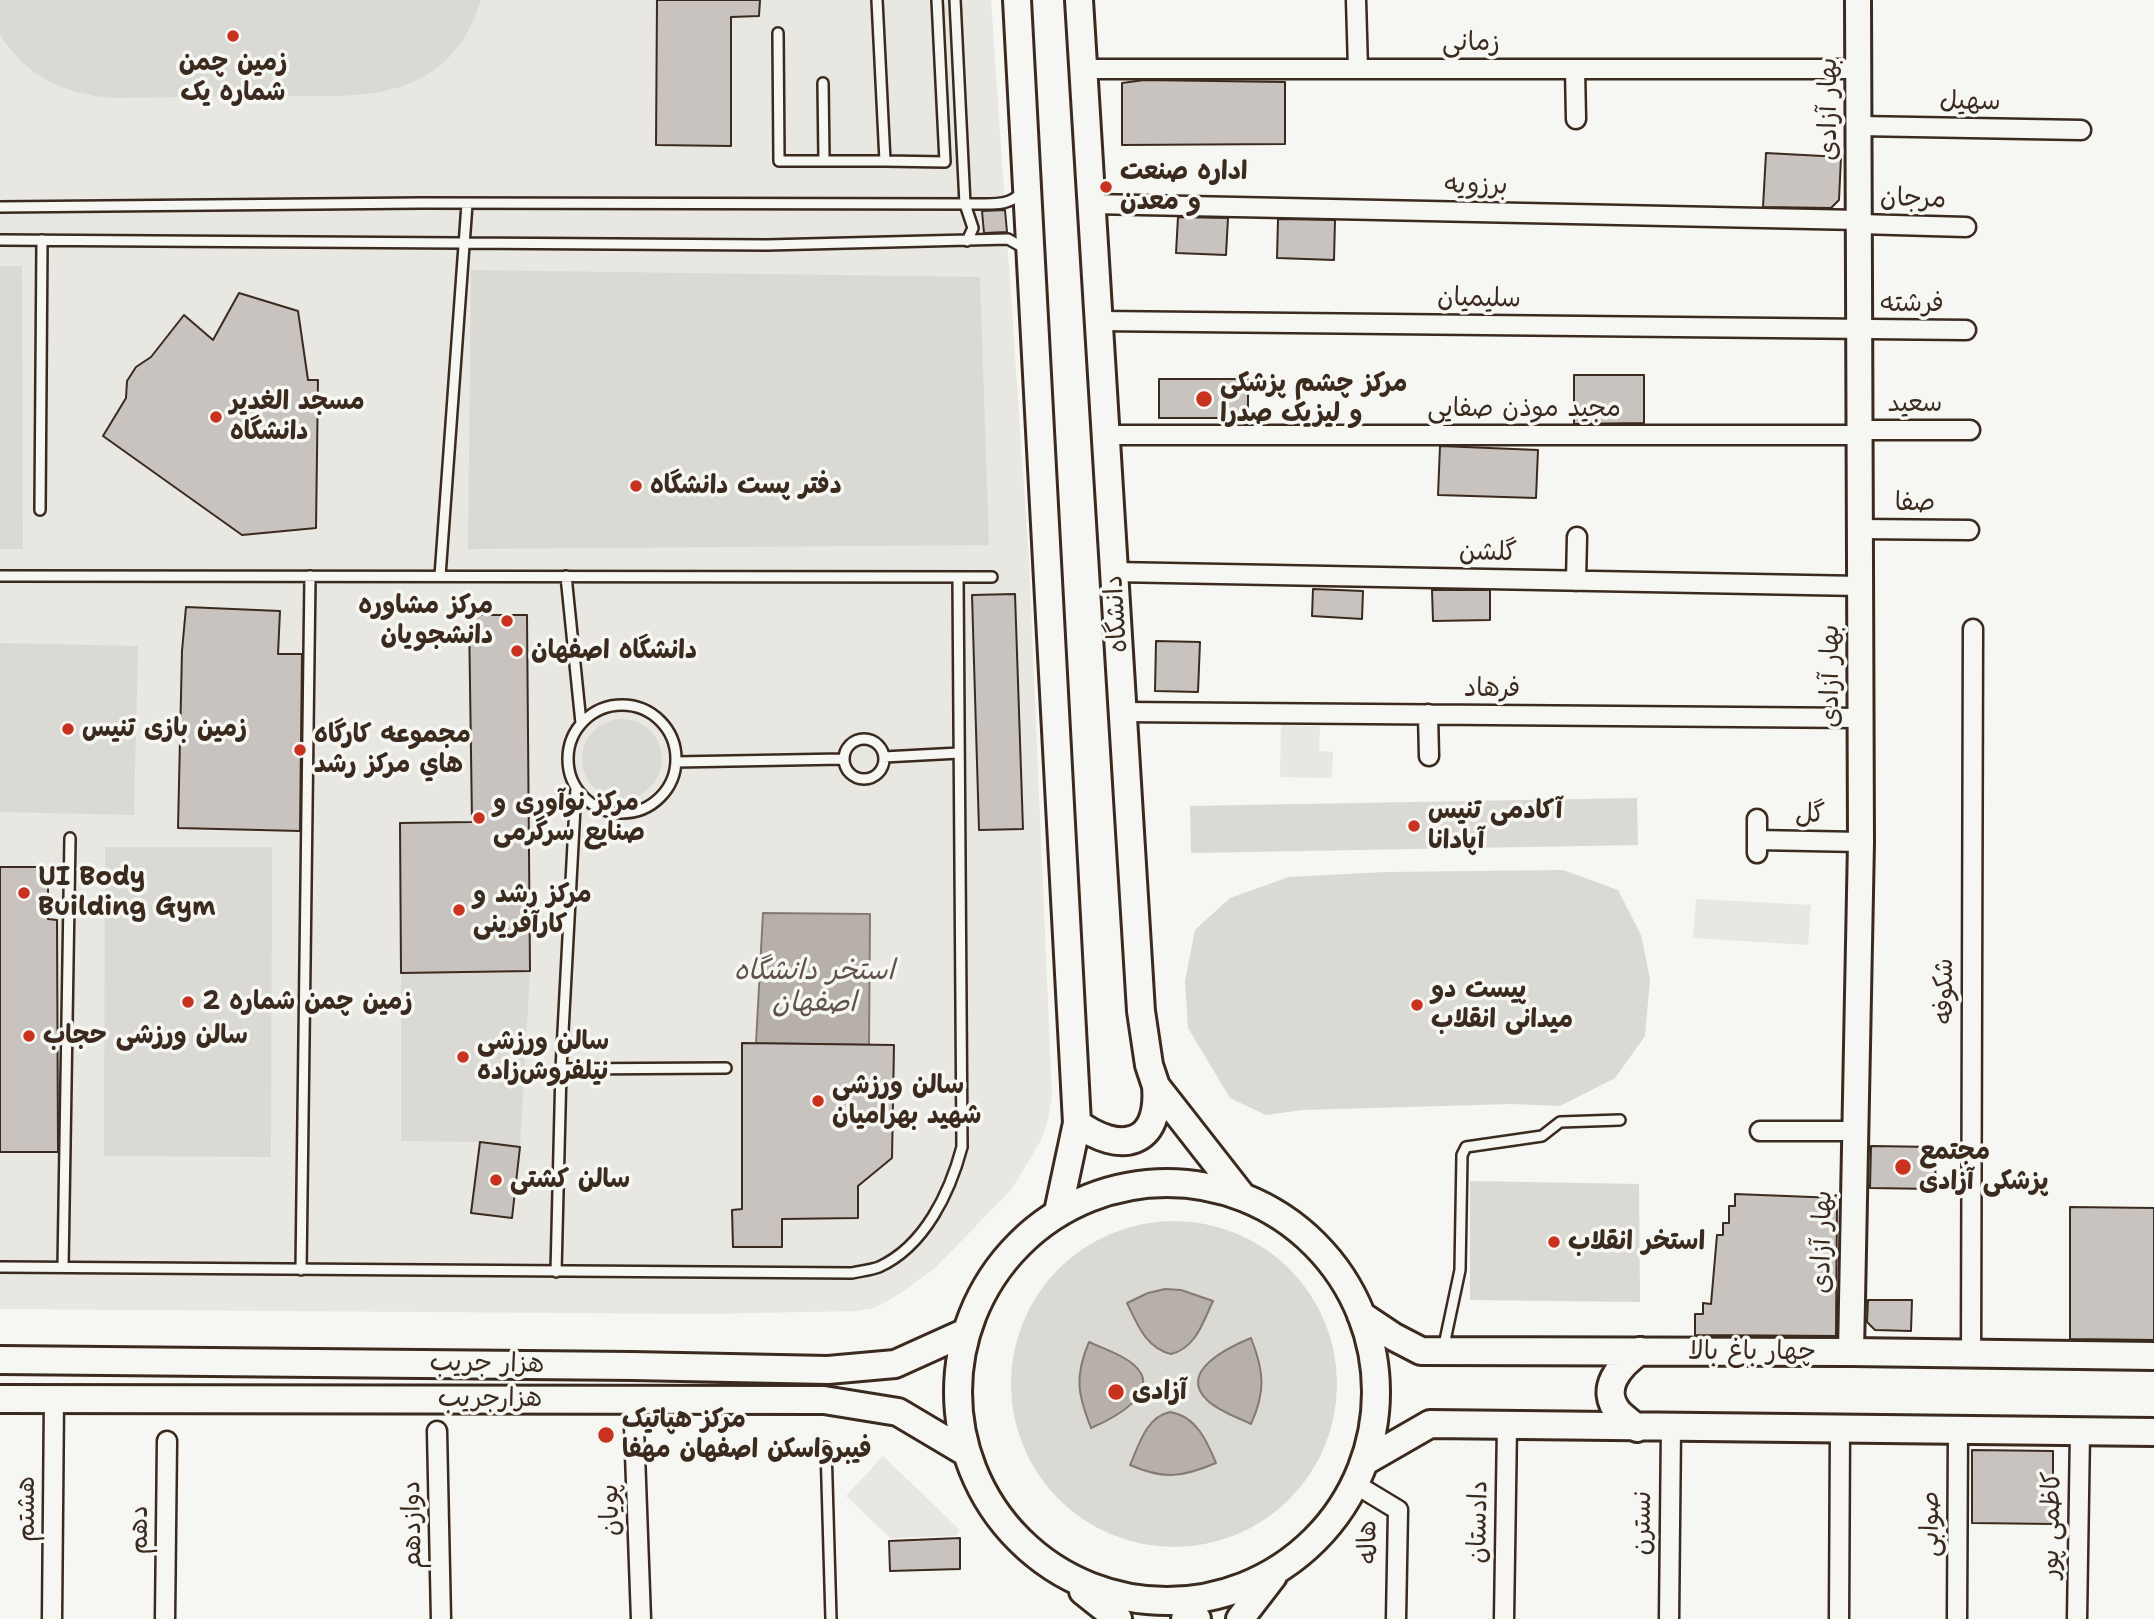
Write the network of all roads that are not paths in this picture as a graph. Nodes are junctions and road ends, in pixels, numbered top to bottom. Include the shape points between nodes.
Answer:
1 (877, 0) edge
2 (937, 0) edge
3 (955, 0) edge
4 (1017, 0) edge
5 (1079, 0) edge
6 (1356, 0) edge
7 (1858, 0) edge
8 (778, 33) dead end
9 (1083, 69) junction
10 (1358, 69) junction
11 (1575, 69) junction
12 (1858, 69) junction
13 (823, 83) dead end
14 (1576, 119) dead end
15 (1859, 126) junction
16 (2081, 130) dead end
17 (824, 160) junction
18 (885, 161) junction
19 (1028, 186) junction
20 (467, 204) junction
21 (965, 204) junction
22 (1092, 204) junction
23 (0, 207) edge
24 (1859, 222) junction
25 (1966, 227) dead end
26 (0, 240) edge
27 (42, 240) junction
28 (967, 241) junction
29 (463, 243) junction
30 (1031, 256) junction
31 (1099, 321) junction
32 (1859, 330) junction
33 (1966, 330) dead end
34 (1970, 430) dead end
35 (1859, 433) junction
36 (1106, 435) junction
37 (40, 510) dead end
38 (1860, 529) junction
39 (1969, 530) dead end
40 (1577, 537) dead end
41 (1114, 572) junction
42 (0, 576) edge
43 (310, 576) junction
44 (440, 576) junction
45 (566, 576) junction
46 (958, 577) junction
47 (992, 577) dead end
48 (1576, 581) junction
49 (1860, 586) junction
50 (1973, 629) dead end
51 (1123, 712) junction
52 (1428, 714) junction
53 (1861, 718) junction
54 (581, 723) junction
55 (959, 753) junction
56 (1429, 756) dead end
57 (884, 757) junction
58 (843, 759) junction
59 (676, 762) junction
60 (576, 788) junction
61 (1757, 819) dead end
62 (69, 838) dead end
63 (1861, 842) junction
64 (726, 1068) dead end
65 (561, 1069) junction
66 (1156, 1086) junction
67 (1620, 1120) dead end
68 (1077, 1123) junction
69 (1760, 1131) dead end
70 (1856, 1131) junction
71 (1242, 1196) junction
72 (1058, 1212) junction
73 (0, 1267) edge
74 (63, 1267) junction
75 (301, 1270) junction
76 (556, 1272) junction
77 (1361, 1315) junction
78 (966, 1332) junction
79 (1443, 1351) junction
80 (1640, 1351) junction
81 (1851, 1352) junction
82 (1971, 1354) junction
83 (2154, 1356) edge
84 (0, 1360) edge
85 (495, 1364) junction
86 (0, 1399) edge
87 (54, 1399) junction
88 (495, 1399) junction
89 (633, 1399) junction
90 (1507, 1425) junction
91 (1637, 1428) junction
92 (1671, 1428) junction
93 (1840, 1429) junction
94 (1958, 1430) junction
95 (437, 1431) dead end
96 (2080, 1432) junction
97 (2154, 1432) edge
98 (167, 1441) dead end
99 (826, 1447) dead end
100 (967, 1453) junction
101 (1360, 1473) junction
102 (1279, 1569) junction
103 (1060, 1572) junction
104 (52, 1619) edge
105 (165, 1619) edge
106 (441, 1619) edge
107 (641, 1619) edge
108 (831, 1619) edge
109 (1118, 1619) edge
110 (1185, 1619) edge
111 (1197, 1619) edge
112 (1240, 1619) edge
113 (1396, 1619) edge
114 (1504, 1619) edge
115 (1669, 1619) edge
116 (1839, 1619) edge
117 (1957, 1619) edge
118 (2077, 1619) edge

1 - 18 lane
2 - 18 lane via 945,162
3 - 21 lane
4 - 19 main road
5 - 9 main road, دانشگاه
6 - 10 street
7 - 12 street, بهار آزادی
8 - 17 lane via 779,161
9 - 10 street, زمانی
9 - 22 main road, دانشگاه
10 - 11 street, زمانی
11 - 12 street, زمانی
11 - 14 street
12 - 15 street, بهار آزادی
13 - 17 lane
15 - 16 street, سهیل
15 - 24 street, بهار آزادی
17 - 18 lane
19 - 21 lane via 1004,204
19 - 30 main road
20 - 21 lane
20 - 23 lane
20 - 29 lane
21 - 28 lane via 973,228
22 - 24 street, برزویه
22 - 31 main road, دانشگاه
24 - 25 street, مرجان
24 - 32 street, بهار آزادی
26 - 27 lane
27 - 29 lane
27 - 37 lane
28 - 29 lane
28 - 30 lane via 1008,239
29 - 44 lane
30 - 68 main road
31 - 32 street, سلیمیان
31 - 36 main road, دانشگاه
32 - 33 street, فرشته
32 - 35 street, بهار آزادی
34 - 35 street, سعید
35 - 36 street, مجید موذن صفایی
35 - 38 street, بهار آزادی
36 - 41 main road, دانشگاه
38 - 39 street, صفا
38 - 49 street, بهار آزادی
40 - 48 street
41 - 48 street, گلشن
41 - 51 main road, دانشگاه
42 - 43 lane
43 - 44 lane
43 - 75 lane
44 - 45 lane
45 - 46 lane
45 - 54 lane
46 - 47 lane
46 - 55 lane
48 - 49 street, گلشن
49 - 53 street, بهار آزادی
50 - 82 street, شکوفه
51 - 52 street, فرهاد
51 - 66 main road, دانشگاه via 1141,1011
52 - 53 street, فرهاد
52 - 56 street
53 - 63 street, بهار آزادی
54 - 59 lane via 606,707 643,709 668,730
54 - 60 lane via 568,754
55 - 57 lane
55 - 76 lane via 962,1147 954,1178 939,1207 901,1253 878,1267 852,1273
57 - 58 lane via 880,746 862,738 848,745
57 - 58 lane via 879,774 866,780 849,774
58 - 59 lane
59 - 60 lane via 665,792 638,811 604,810
60 - 65 lane
61 - 63 street, گل via 1757,847
62 - 74 lane
63 - 70 street, بهار آزادی
64 - 65 lane
65 - 76 lane
66 - 68 main road via 1157,1105 1151,1121 1135,1140 1099,1138
66 - 71 main road, دانشگاه
67 - 79 lane via 1560,1122 1542,1136 1466,1147 1462,1155 1460,1270
68 - 72 main road
69 - 70 street
70 - 81 street, بهار آزادی
71 - 72 main road via 1206,1185 1154,1182 1092,1195
71 - 77 main road via 1281,1215 1314,1242 1342,1276
72 - 78 main road via 1001,1264 980,1296
73 - 74 lane
74 - 75 lane
75 - 76 lane
77 - 79 main road, چهار باغ بالا via 1421,1351
77 - 101 main road via 1372,1351 1376,1388 1373,1426
78 - 85 main road, هزار جریب via 895,1364 828,1370
78 - 100 main road via 959,1372 959,1413
79 - 80 main road, چهار باغ بالا
80 - 81 main road, چهار باغ بالا
80 - 91 main road via 1612,1377 1617,1411
81 - 82 main road, چهار باغ بالا
82 - 83 main road, چهار باغ بالا
84 - 85 main road, هزار جریب
85 - 88 main road
86 - 87 main road, هزارجریب
87 - 88 main road, هزارجریب
87 - 104 street, هشتم
88 - 89 main road, هزارجریب
89 - 100 main road, هزارجریب via 824,1400 898,1412
89 - 107 street, پویان
90 - 91 main road
90 - 101 main road via 1430,1424
90 - 114 street, دادستان
91 - 92 main road
92 - 93 main road
92 - 115 street, نسترن
93 - 94 main road
93 - 116 street
94 - 96 main road
94 - 117 street, صوابی
95 - 106 street, دوازدهم
96 - 97 main road
96 - 118 street, کاظمی پور
98 - 105 street, دهم
99 - 108 lane
100 - 103 main road via 981,1489 1002,1521
101 - 102 main road via 1326,1527
101 - 113 street, هاله via 1398,1510
102 - 103 main road via 1245,1587 1208,1598 1170,1602 1094,1589
102 - 112 main road
103 - 109 main road
110 - 111 main road

